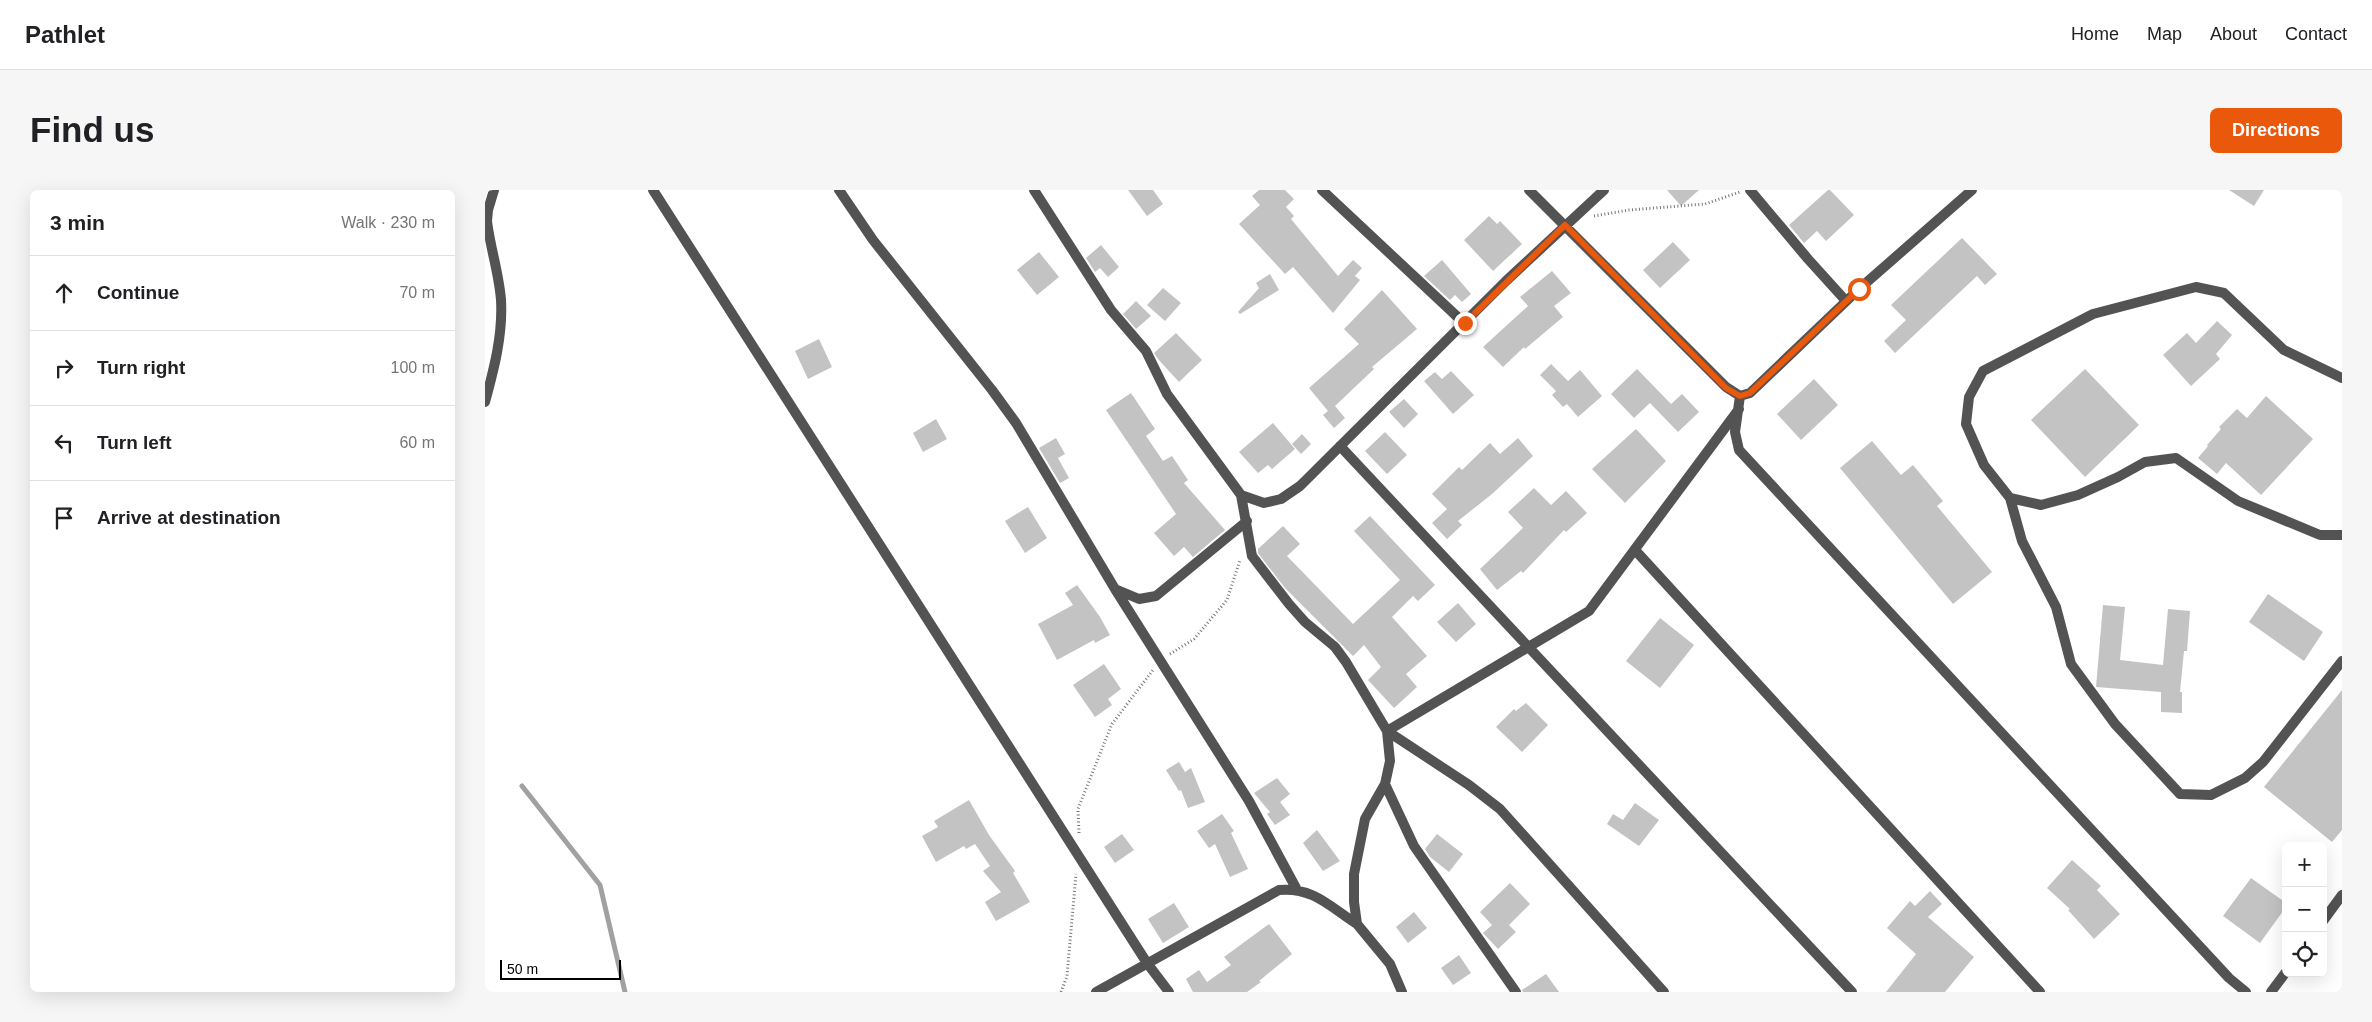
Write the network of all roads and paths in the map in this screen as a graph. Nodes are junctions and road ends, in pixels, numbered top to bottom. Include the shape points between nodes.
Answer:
1 (494, 190) edge
2 (653, 190) edge
3 (839, 190) edge
4 (1034, 190) edge
5 (1322, 190) edge
6 (1529, 190) edge
7 (1604, 190) edge
8 (1750, 190) edge
9 (1972, 190) edge
10 (1588, 218) dead end
11 (1565, 225) junction
12 (1847, 300) junction
13 (1465, 323) junction
14 (2342, 378) edge
15 (1740, 396) junction
16 (485, 402) edge
17 (1739, 409) junction
18 (1340, 446) junction
19 (1241, 495) junction
20 (2010, 498) junction
21 (1247, 521) junction
22 (2342, 535) edge
23 (1635, 550) junction
24 (1241, 559) dead end
25 (1115, 589) junction
26 (1527, 648) junction
27 (1160, 661) junction
28 (2342, 661) edge
29 (1387, 731) junction
30 (1385, 784) junction
31 (1078, 856) junction
32 (1296, 888) junction
33 (2342, 896) edge
34 (2327, 916) edge
35 (1357, 924) junction
36 (1147, 963) junction
37 (2282, 977) edge
38 (1061, 992) edge
39 (1096, 992) edge
40 (1169, 992) edge
41 (1402, 992) edge
42 (1517, 992) edge
43 (1664, 992) edge
44 (1852, 992) edge
45 (2040, 992) edge
46 (2246, 992) edge
47 (2271, 992) edge

1 - 16 street via 487,221 501,300 500,332
2 - 31 street
3 - 25 street via 873,240 1016,422
4 - 19 street via 1111,310 1146,352 1167,394
5 - 13 street
6 - 11 street
7 - 11 street
8 - 10 path via 1705,204 1629,210
8 - 12 street
9 - 12 street
11 - 13 street
11 - 15 street via 1726,388
12 - 15 street via 1750,393
13 - 18 street
14 - 20 street via 2284,350 2224,293 2196,287 2093,314 1983,372 1969,397 1967,424 1984,465
15 - 17 street
17 - 23 street
17 - 46 street via 1735,432 1739,450 2229,978
18 - 19 street via 1301,486 1281,499 1264,503
18 - 26 street
19 - 21 street
20 - 22 street via 2041,505 2078,495 2145,462 2176,458 2238,501 2320,535
20 - 28 street via 2023,541 2055,607 2071,664 2115,724 2180,794 2211,795 2245,778 2263,762
21 - 25 street via 1156,596 1139,598
21 - 29 street via 1252,556 1305,622 1335,647
23 - 26 street via 1589,611
23 - 45 street
24 - 27 path via 1227,600 1194,639
25 - 27 street
26 - 29 street
26 - 44 street
27 - 31 path via 1112,724 1078,809
27 - 32 street via 1249,801
29 - 30 street via 1390,761
29 - 43 street via 1500,809
30 - 35 street via 1365,819 1357,850 1354,874
30 - 42 street via 1414,846
31 - 36 street
31 - 38 path via 1067,976
32 - 35 street via 1308,892
32 - 36 street via 1279,890
33 - 34 street
35 - 41 street via 1390,964
36 - 39 street
36 - 40 street
37 - 47 street

